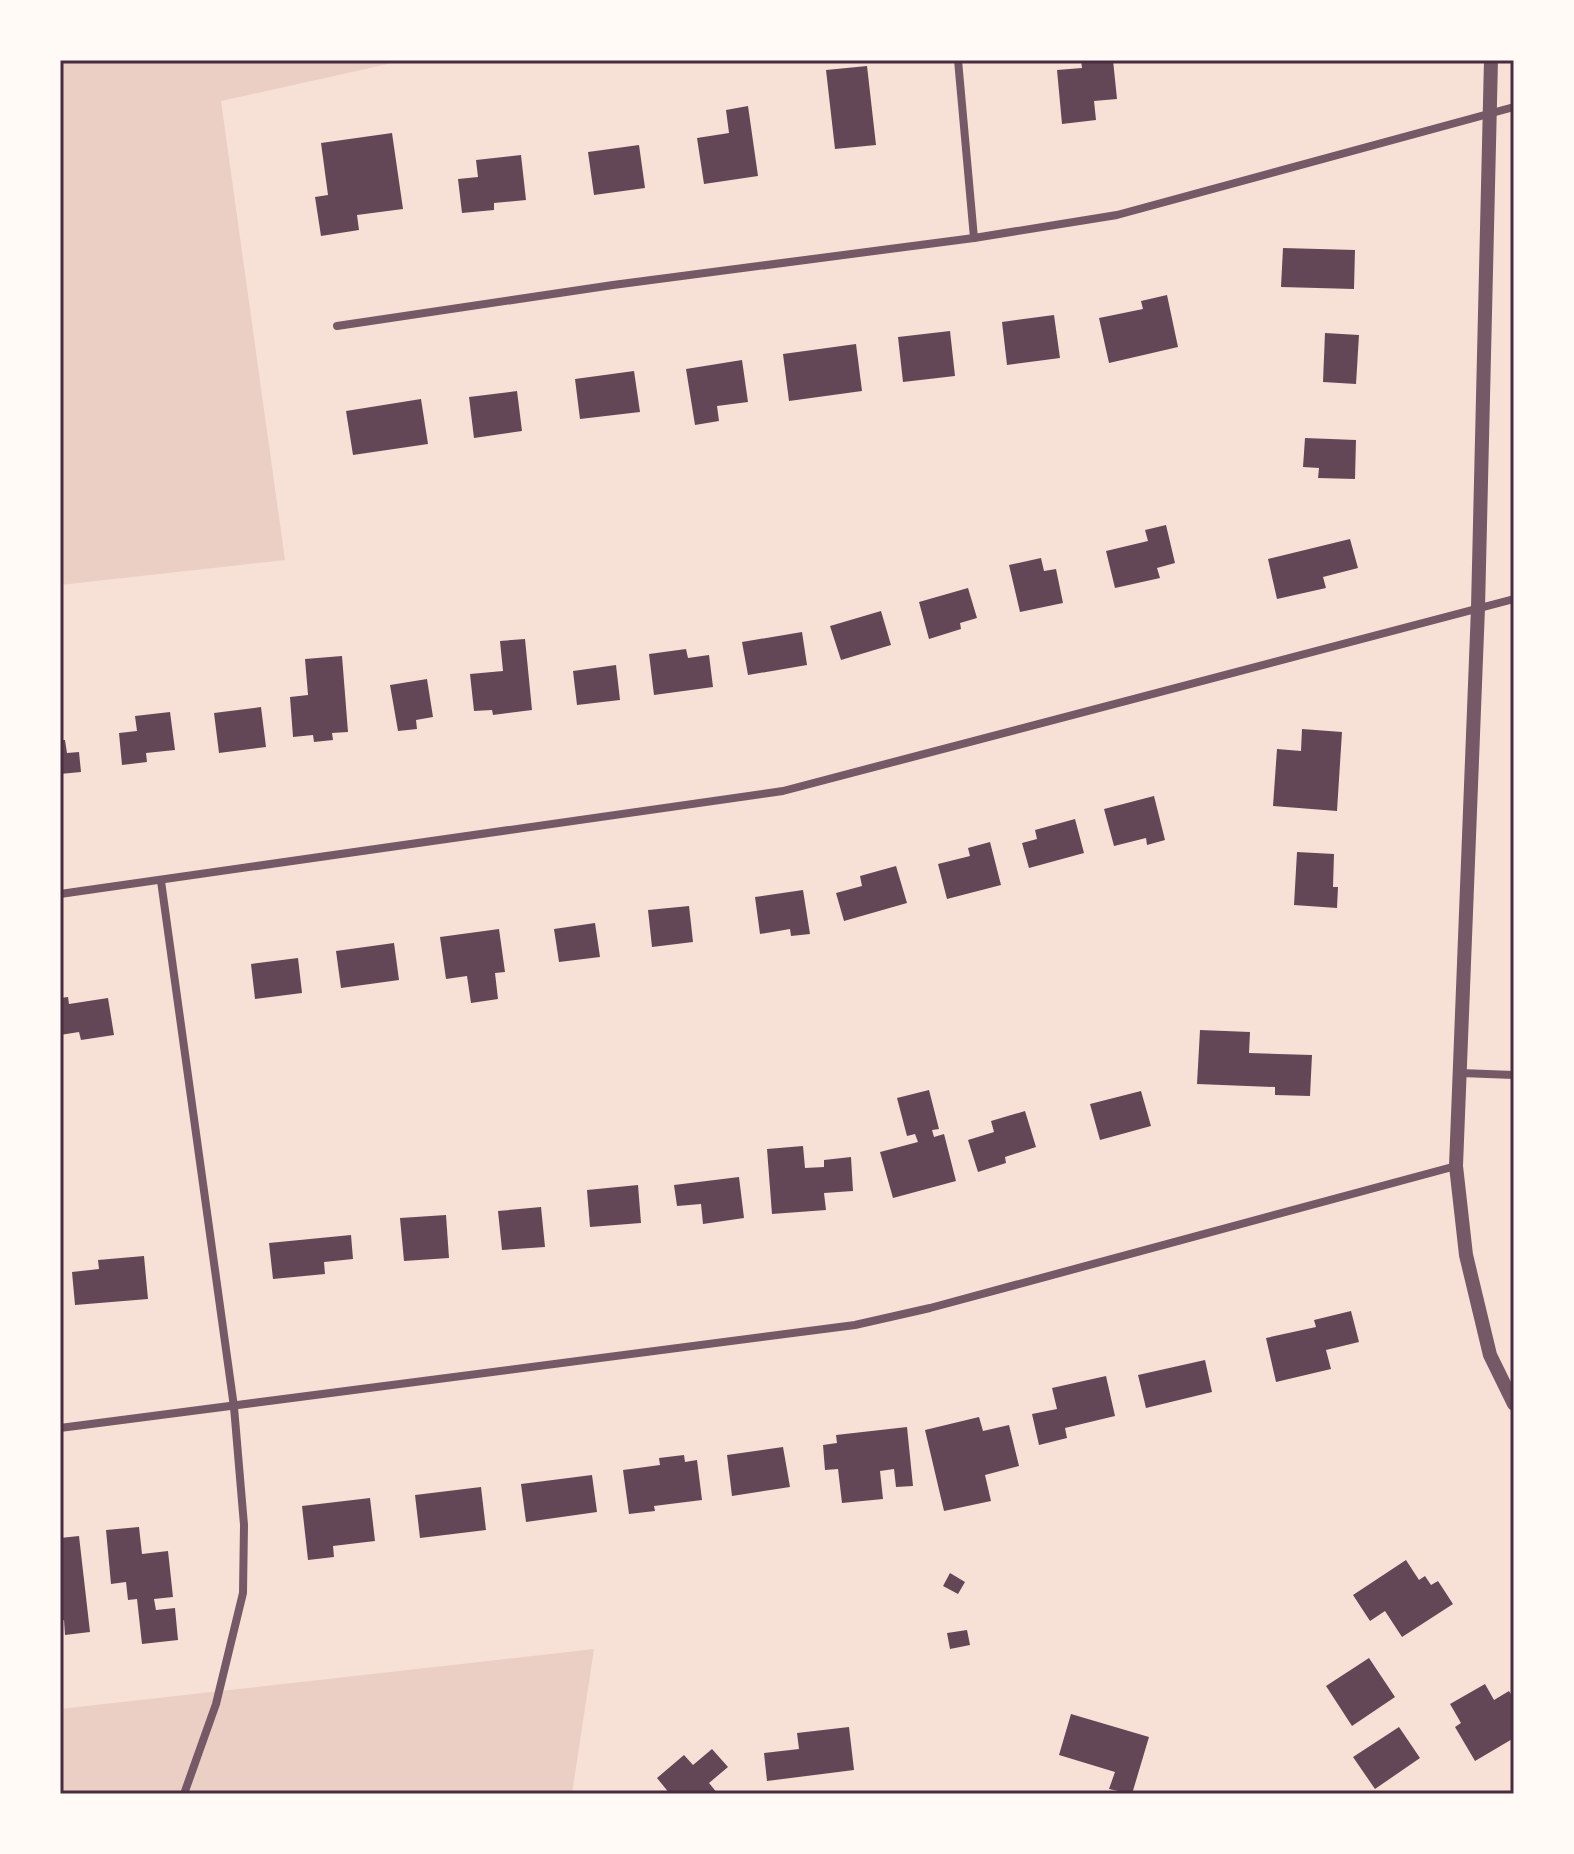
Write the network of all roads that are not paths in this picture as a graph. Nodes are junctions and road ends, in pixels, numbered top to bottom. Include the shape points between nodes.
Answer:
1 (958, 60) edge
2 (1491, 60) edge
3 (1514, 107) edge
4 (1489, 113) junction
5 (974, 238) junction
6 (337, 326) dead end
7 (1514, 599) edge
8 (1478, 608) junction
9 (161, 881) junction
10 (60, 894) edge
11 (1460, 1073) junction
12 (1514, 1075) edge
13 (1456, 1166) junction
14 (1514, 1404) edge
15 (234, 1407) junction
16 (60, 1428) edge
17 (184, 1794) edge

1 - 5 street
2 - 4 street
3 - 4 street
4 - 5 street via 1117,215
4 - 8 street
5 - 6 street
7 - 8 street
8 - 9 street via 783,791
8 - 11 street
9 - 10 street
9 - 15 street
11 - 12 street
11 - 13 street
13 - 14 street via 1466,1255 1490,1355
13 - 15 street via 855,1325
15 - 16 street
15 - 17 street via 244,1525 243,1593 216,1704

